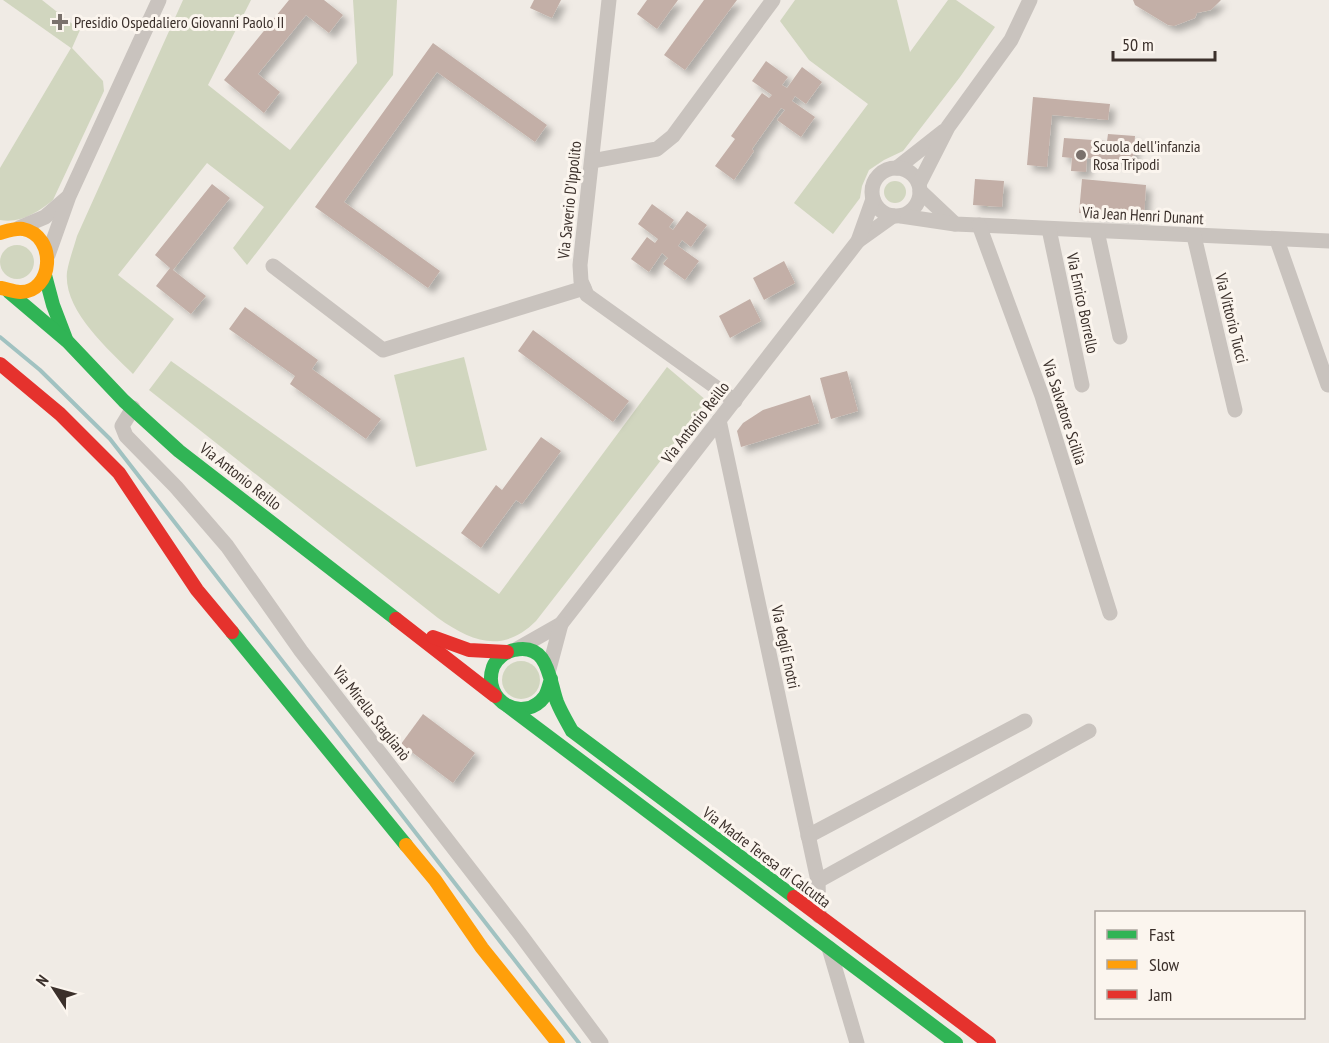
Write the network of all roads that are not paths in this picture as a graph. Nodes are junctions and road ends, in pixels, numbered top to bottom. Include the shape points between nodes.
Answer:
1 (159, 0) edge
2 (609, 0) edge
3 (773, 0) edge
4 (1030, 0) edge
5 (948, 127) junction
6 (592, 161) junction
7 (897, 168) junction
8 (920, 188) junction
9 (69, 196) junction
10 (873, 199) junction
11 (897, 216) junction
12 (955, 224) junction
13 (979, 225) junction
14 (19, 228) junction
15 (1049, 229) junction
16 (1097, 231) junction
17 (0, 233) edge
18 (1194, 236) junction
19 (1277, 240) junction
20 (1329, 240) edge
21 (858, 241) junction
22 (48, 255) junction
23 (273, 266) dead end
24 (45, 275) junction
25 (584, 288) junction
26 (5, 290) edge
27 (1120, 337) dead end
28 (68, 342) junction
29 (0, 364) edge
30 (1082, 384) dead end
31 (1328, 385) dead end
32 (735, 401) junction
33 (133, 408) junction
34 (1235, 410) dead end
35 (719, 420) junction
36 (1110, 613) dead end
37 (405, 624) junction
38 (561, 624) junction
39 (512, 651) junction
40 (550, 674) junction
41 (495, 696) junction
42 (509, 707) junction
43 (1025, 720) dead end
44 (1089, 731) dead end
45 (808, 836) junction
46 (818, 880) junction
47 (819, 916) junction
48 (829, 948) junction
49 (558, 1043) edge
50 (601, 1043) edge
51 (857, 1043) edge
52 (956, 1043) edge
53 (989, 1043) edge

1 - 9 street
2 - 6 street, Via Saverio D'Ippolito
3 - 6 street via 673,136 657,149
4 - 5 street via 1011,40
5 - 7 street
5 - 8 street
6 - 25 street, Via Saverio D'Ippolito via 580,265
7 - 8 street via 910,173
7 - 10 street via 877,178
8 - 11 street via 915,207
8 - 12 street
9 - 14 street via 45,217
9 - 22 street
10 - 11 street via 880,211
10 - 21 street, Via Antonio Reillo
11 - 12 street, Via Jean Henri Dunant
11 - 21 street, Via Antonio Reillo
12 - 13 street, Via Jean Henri Dunant
13 - 15 street, Via Jean Henri Dunant
13 - 36 street, Via Salvatore Scillìa via 1042,396
14 - 17 main road
14 - 22 main road via 38,237
15 - 16 street, Via Jean Henri Dunant
15 - 30 street, Via Enrico Borrello
16 - 18 street, Via Jean Henri Dunant
16 - 27 street
18 - 19 street, Via Jean Henri Dunant
18 - 34 street, Via Vittorio Tucci
19 - 20 street, Via Jean Henri Dunant
19 - 31 street
21 - 32 street, Via Antonio Reillo
22 - 24 main road
23 - 25 street via 383,350
24 - 26 main road via 30,290
24 - 28 main road, Via Antonio Reillo
25 - 32 street via 587,295
26 - 28 main road, Via Antonio Reillo
28 - 33 main road, Via Antonio Reillo
29 - 49 main road via 60,414 119,473 197,590 435,880 482,948
32 - 35 street, Via Antonio Reillo
33 - 37 main road, Via Antonio Reillo via 179,452
33 - 50 street, Via Mirella Staglianò via 122,426 126,436 227,546 301,651
35 - 38 street, Via Antonio Reillo
35 - 45 street, Via degli Enotri
37 - 39 main road, Via Antonio Reillo via 461,649 481,654
37 - 41 main road, Via Antonio Reillo
38 - 39 street, Via Antonio Reillo
38 - 40 street, Via Antonio Reillo
39 - 40 main road via 537,653
39 - 41 main road via 499,658 493,667 490,677
40 - 42 main road via 550,689 538,705 519,710
40 - 47 main road, Via Madre Teresa di Calcutta via 572,731
41 - 42 main road
42 - 48 main road
43 - 45 street
44 - 46 street
45 - 46 street, Via degli Enotri
46 - 47 street, Via degli Enotri
47 - 53 main road, Via Madre Teresa di Calcutta
48 - 51 street
48 - 52 main road

